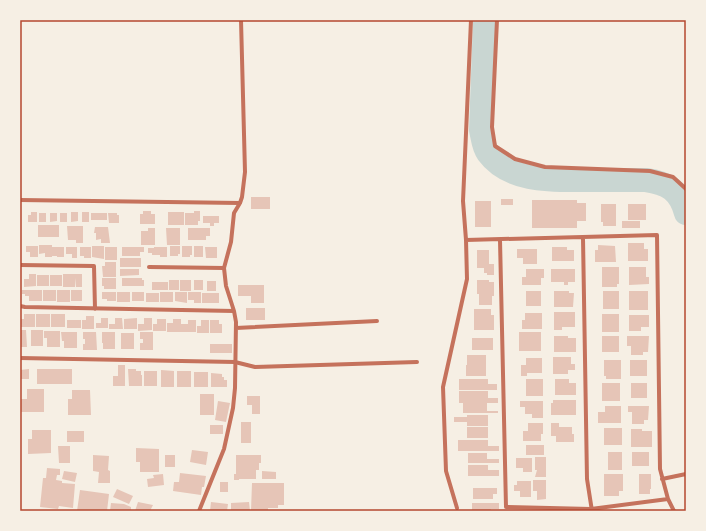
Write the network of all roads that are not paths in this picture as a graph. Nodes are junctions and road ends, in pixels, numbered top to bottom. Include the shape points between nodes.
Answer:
1 (241, 20) edge
2 (471, 20) edge
3 (496, 20) edge
4 (686, 189) edge
5 (20, 200) edge
6 (240, 204) junction
7 (583, 238) junction
8 (466, 240) junction
9 (500, 240) junction
10 (20, 265) edge
11 (149, 267) dead end
12 (224, 268) junction
13 (20, 306) edge
14 (95, 309) junction
15 (234, 311) junction
16 (377, 321) dead end
17 (236, 328) junction
18 (20, 358) edge
19 (235, 362) junction
20 (417, 362) dead end
21 (686, 474) edge
22 (662, 479) junction
23 (668, 499) junction
24 (457, 508) dead end
25 (591, 510) edge
26 (199, 511) edge
27 (674, 511) edge

1 - 6 street via 245,172
2 - 8 street via 462,200
3 - 4 street via 492,126 495,146 516,159 545,167 650,171 672,177
5 - 6 street
6 - 12 street via 234,213 231,242
7 - 9 street
7 - 22 street via 657,235
7 - 25 street via 588,479
8 - 9 street
8 - 24 street via 467,279 443,387 446,471
9 - 25 street via 506,508
10 - 14 street via 94,266
11 - 12 street
12 - 15 street via 226,286
13 - 14 street
14 - 15 street
15 - 17 street
16 - 17 street
17 - 19 street
18 - 19 street
19 - 20 street via 255,367
19 - 26 street via 233,408 224,449
21 - 22 street
22 - 23 street
23 - 25 street
23 - 27 street

